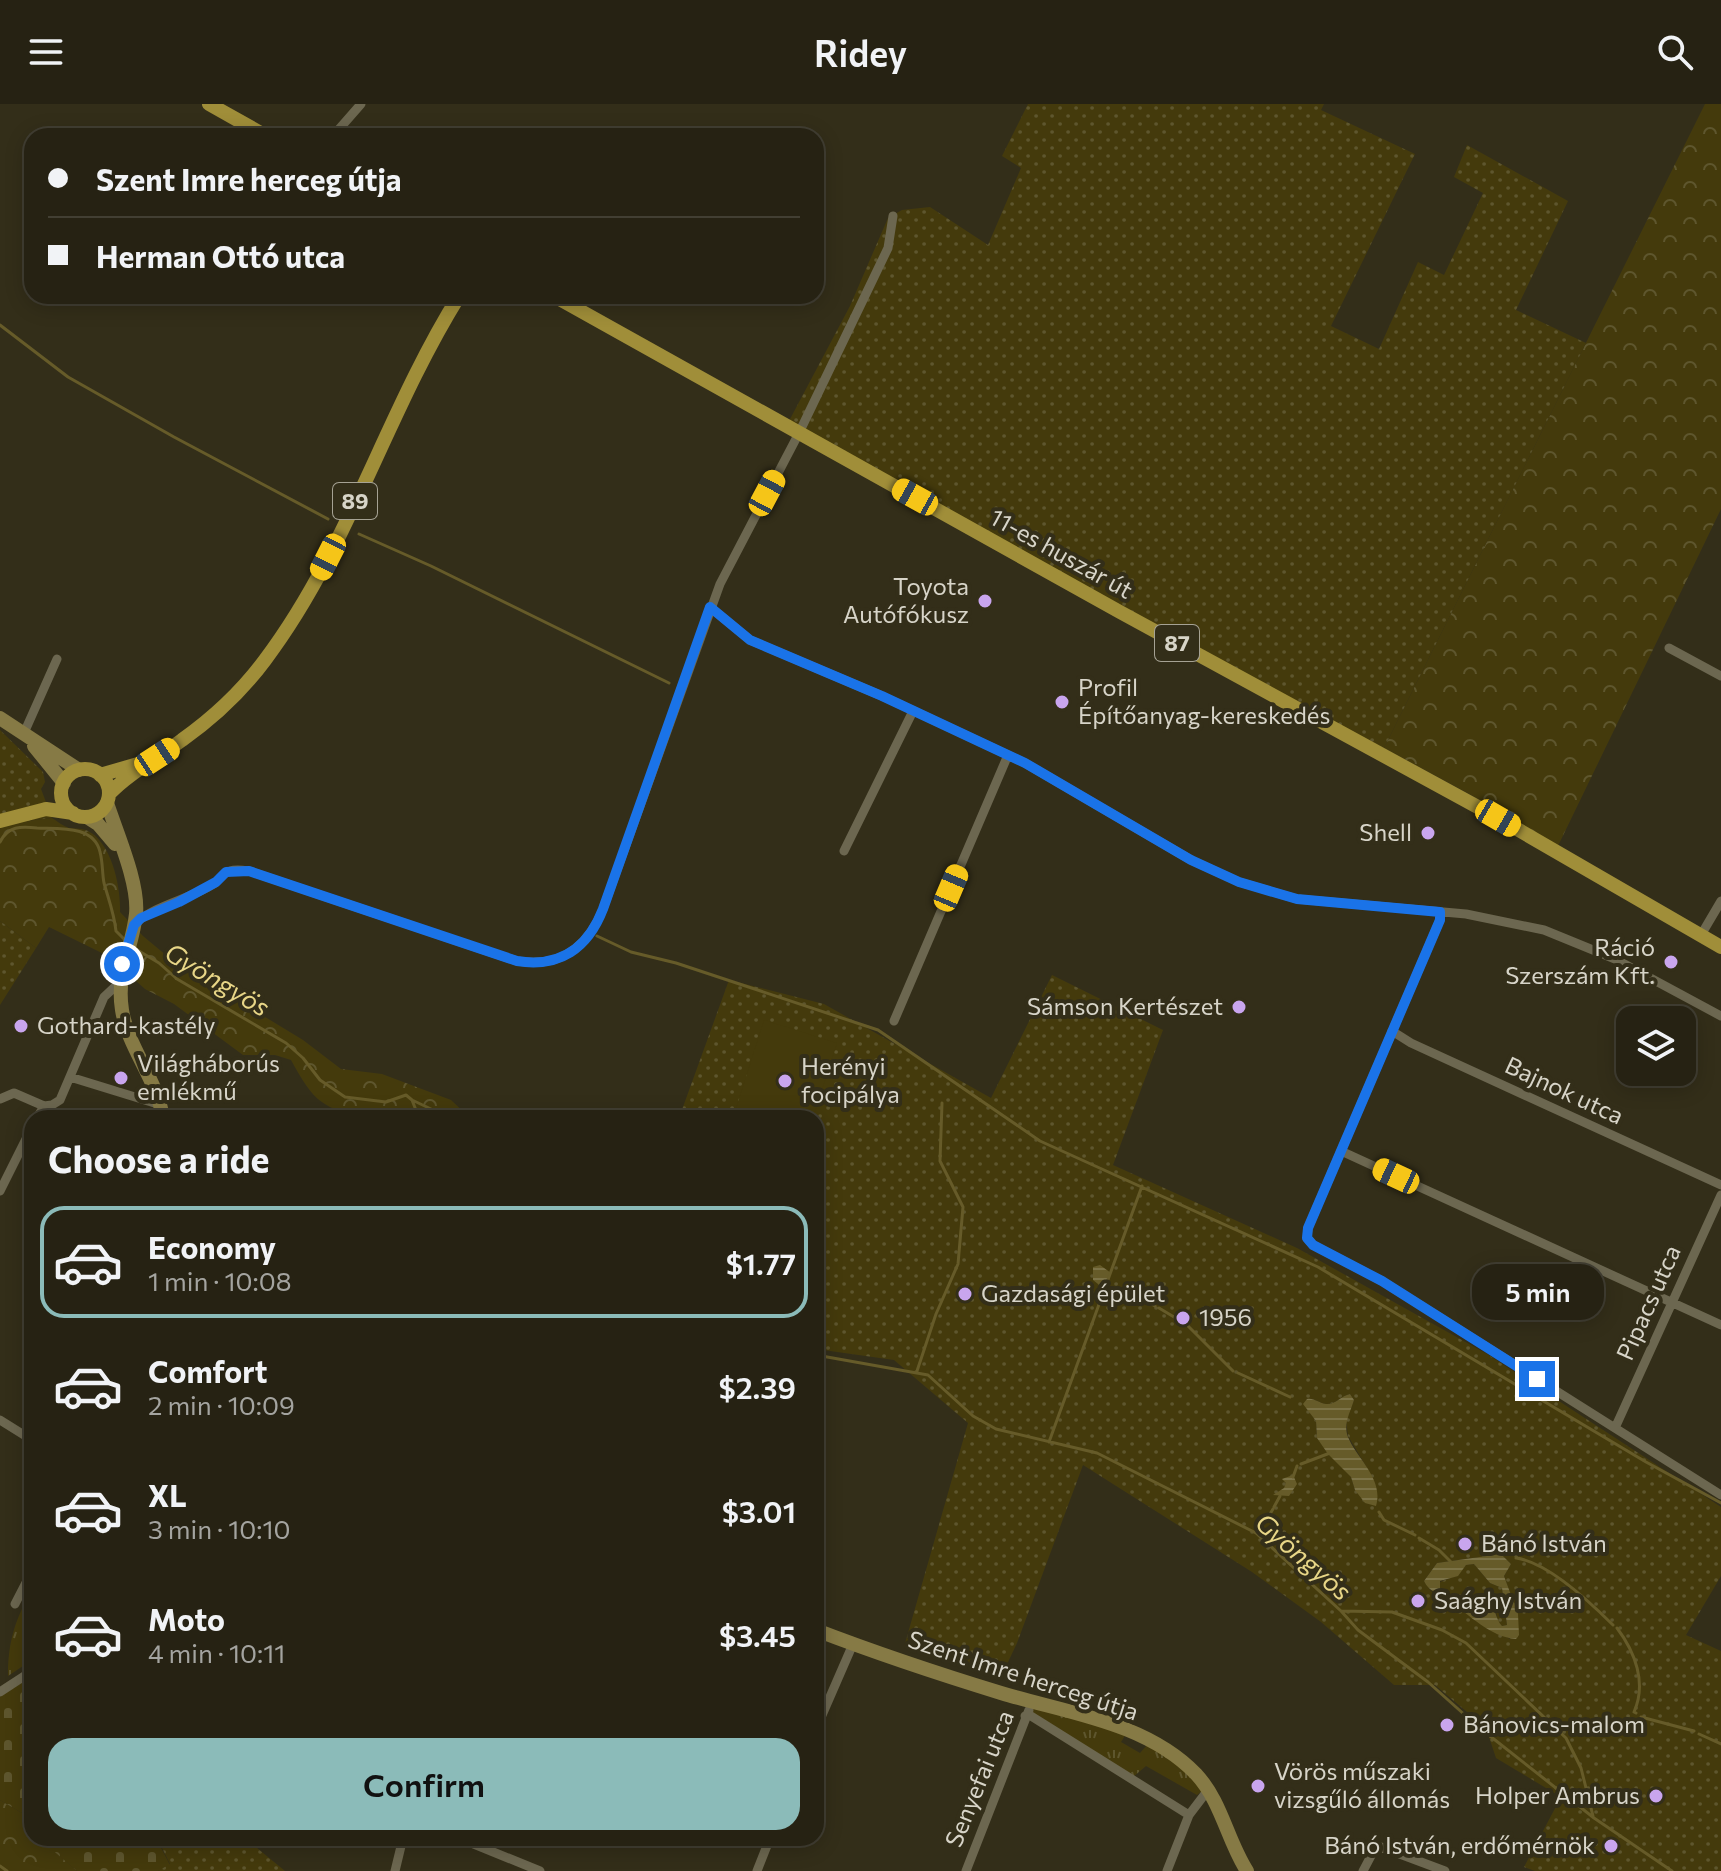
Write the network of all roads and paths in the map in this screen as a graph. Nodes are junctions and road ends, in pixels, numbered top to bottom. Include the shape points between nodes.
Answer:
1 (209, 104) edge
2 (361, 104) edge
3 (252, 128) edge
4 (340, 128) edge
5 (893, 216) dead end
6 (445, 304) edge
7 (454, 304) edge
8 (568, 304) edge
9 (436, 332) junction
10 (799, 433) junction
11 (710, 607) junction
12 (1669, 648) dead end
13 (57, 659) dead end
14 (1721, 676) edge
15 (913, 711) junction
16 (0, 718) edge
17 (24, 733) junction
18 (1008, 755) junction
19 (157, 757) junction
20 (79, 770) junction
21 (100, 775) junction
22 (62, 788) junction
23 (108, 798) junction
24 (20, 814) junction
25 (80, 815) junction
26 (0, 821) edge
27 (844, 851) dead end
28 (123, 854) junction
29 (135, 893) junction
30 (1721, 901) edge
31 (164, 908) junction
32 (1440, 912) junction
33 (1701, 935) junction
34 (131, 937) junction
35 (1721, 947) edge
36 (120, 982) junction
37 (98, 1010) junction
38 (123, 1014) junction
39 (1721, 1016) edge
40 (894, 1021) dead end
41 (1392, 1031) junction
42 (70, 1077) junction
43 (0, 1088) edge
44 (14, 1093) junction
45 (0, 1099) edge
46 (44, 1106) junction
47 (42, 1110) edge
48 (157, 1110) edge
49 (161, 1110) edge
50 (24, 1143) edge
51 (1341, 1151) junction
52 (1721, 1185) edge
53 (0, 1191) edge
54 (1721, 1195) edge
55 (1670, 1302) junction
56 (1721, 1325) edge
57 (0, 1420) edge
58 (1615, 1428) junction
59 (24, 1435) edge
60 (1721, 1495) edge
61 (24, 1587) edge
62 (15, 1604) dead end
63 (824, 1633) edge
64 (853, 1644) junction
65 (24, 1676) edge
66 (0, 1692) edge
67 (1029, 1709) junction
68 (824, 1711) edge
69 (1208, 1790) junction
70 (1189, 1815) junction
71 (401, 1846) edge
72 (479, 1846) edge
73 (767, 1846) edge
74 (395, 1871) edge
75 (540, 1871) edge
76 (757, 1871) edge
77 (966, 1871) edge
78 (1167, 1871) edge
79 (1247, 1871) edge
80 (1363, 1871) edge
81 (1445, 1871) edge

1 - 3 main road
2 - 4 street
5 - 10 street via 888,248
6 - 9 main road, 89
7 - 9 main road, 89
8 - 10 main road, 87
9 - 19 main road, 89 via 293,619 243,686
10 - 11 street
10 - 33 main road, 11-es huszár út / 87
11 - 15 street via 750,640
11 - 31 street via 599,920 586,941 563,958 517,961 249,871 226,872
12 - 14 street
13 - 17 street
15 - 18 street
15 - 27 street
16 - 17 main road
17 - 20 main road
17 - 22 main road
18 - 32 street via 1191,860 1261,890 1297,899
18 - 40 street
19 - 21 main road, 89
19 - 23 main road, 89 via 119,783
20 - 21 main road
20 - 22 main road
21 - 23 main road
22 - 24 main road
22 - 25 main road via 65,806
23 - 25 main road, 89 via 99,812
23 - 28 main road
24 - 25 main road via 46,809
24 - 26 main road
25 - 28 main road via 109,835
28 - 29 main road
29 - 31 street via 144,903
29 - 34 main road
30 - 33 street
31 - 34 street via 150,913
32 - 39 street via 1522,924 1587,945
32 - 41 street
33 - 35 main road, 11-es huszár út / 87
34 - 36 main road
36 - 37 street
36 - 38 main road
37 - 38 street via 107,1002
37 - 42 street
38 - 49 main road
41 - 51 street
41 - 52 street, Bajnok utca
42 - 46 street via 60,1100
42 - 48 street
43 - 44 street
44 - 45 street
44 - 46 street
46 - 47 street
50 - 53 street
51 - 55 street
51 - 58 street via 1308,1228 1313,1245 1382,1281
54 - 55 street, Pipacs utca
55 - 56 street
55 - 58 street, Pipacs utca
57 - 59 street
58 - 60 street
61 - 62 street
63 - 64 main road, Szent Imre herceg útja
64 - 67 main road, Szent Imre herceg útja
64 - 68 street
65 - 66 street
67 - 69 main road, Szent Imre herceg útja via 1094,1718 1130,1732 1177,1758
67 - 70 street, Szent Imre herceg útja via 1031,1716
67 - 77 street, Senyefai utca
69 - 70 street
69 - 79 main road, Szent Imre herceg útja
70 - 78 street
71 - 74 street
72 - 75 street
73 - 76 street
80 - 81 street via 1381,1847

